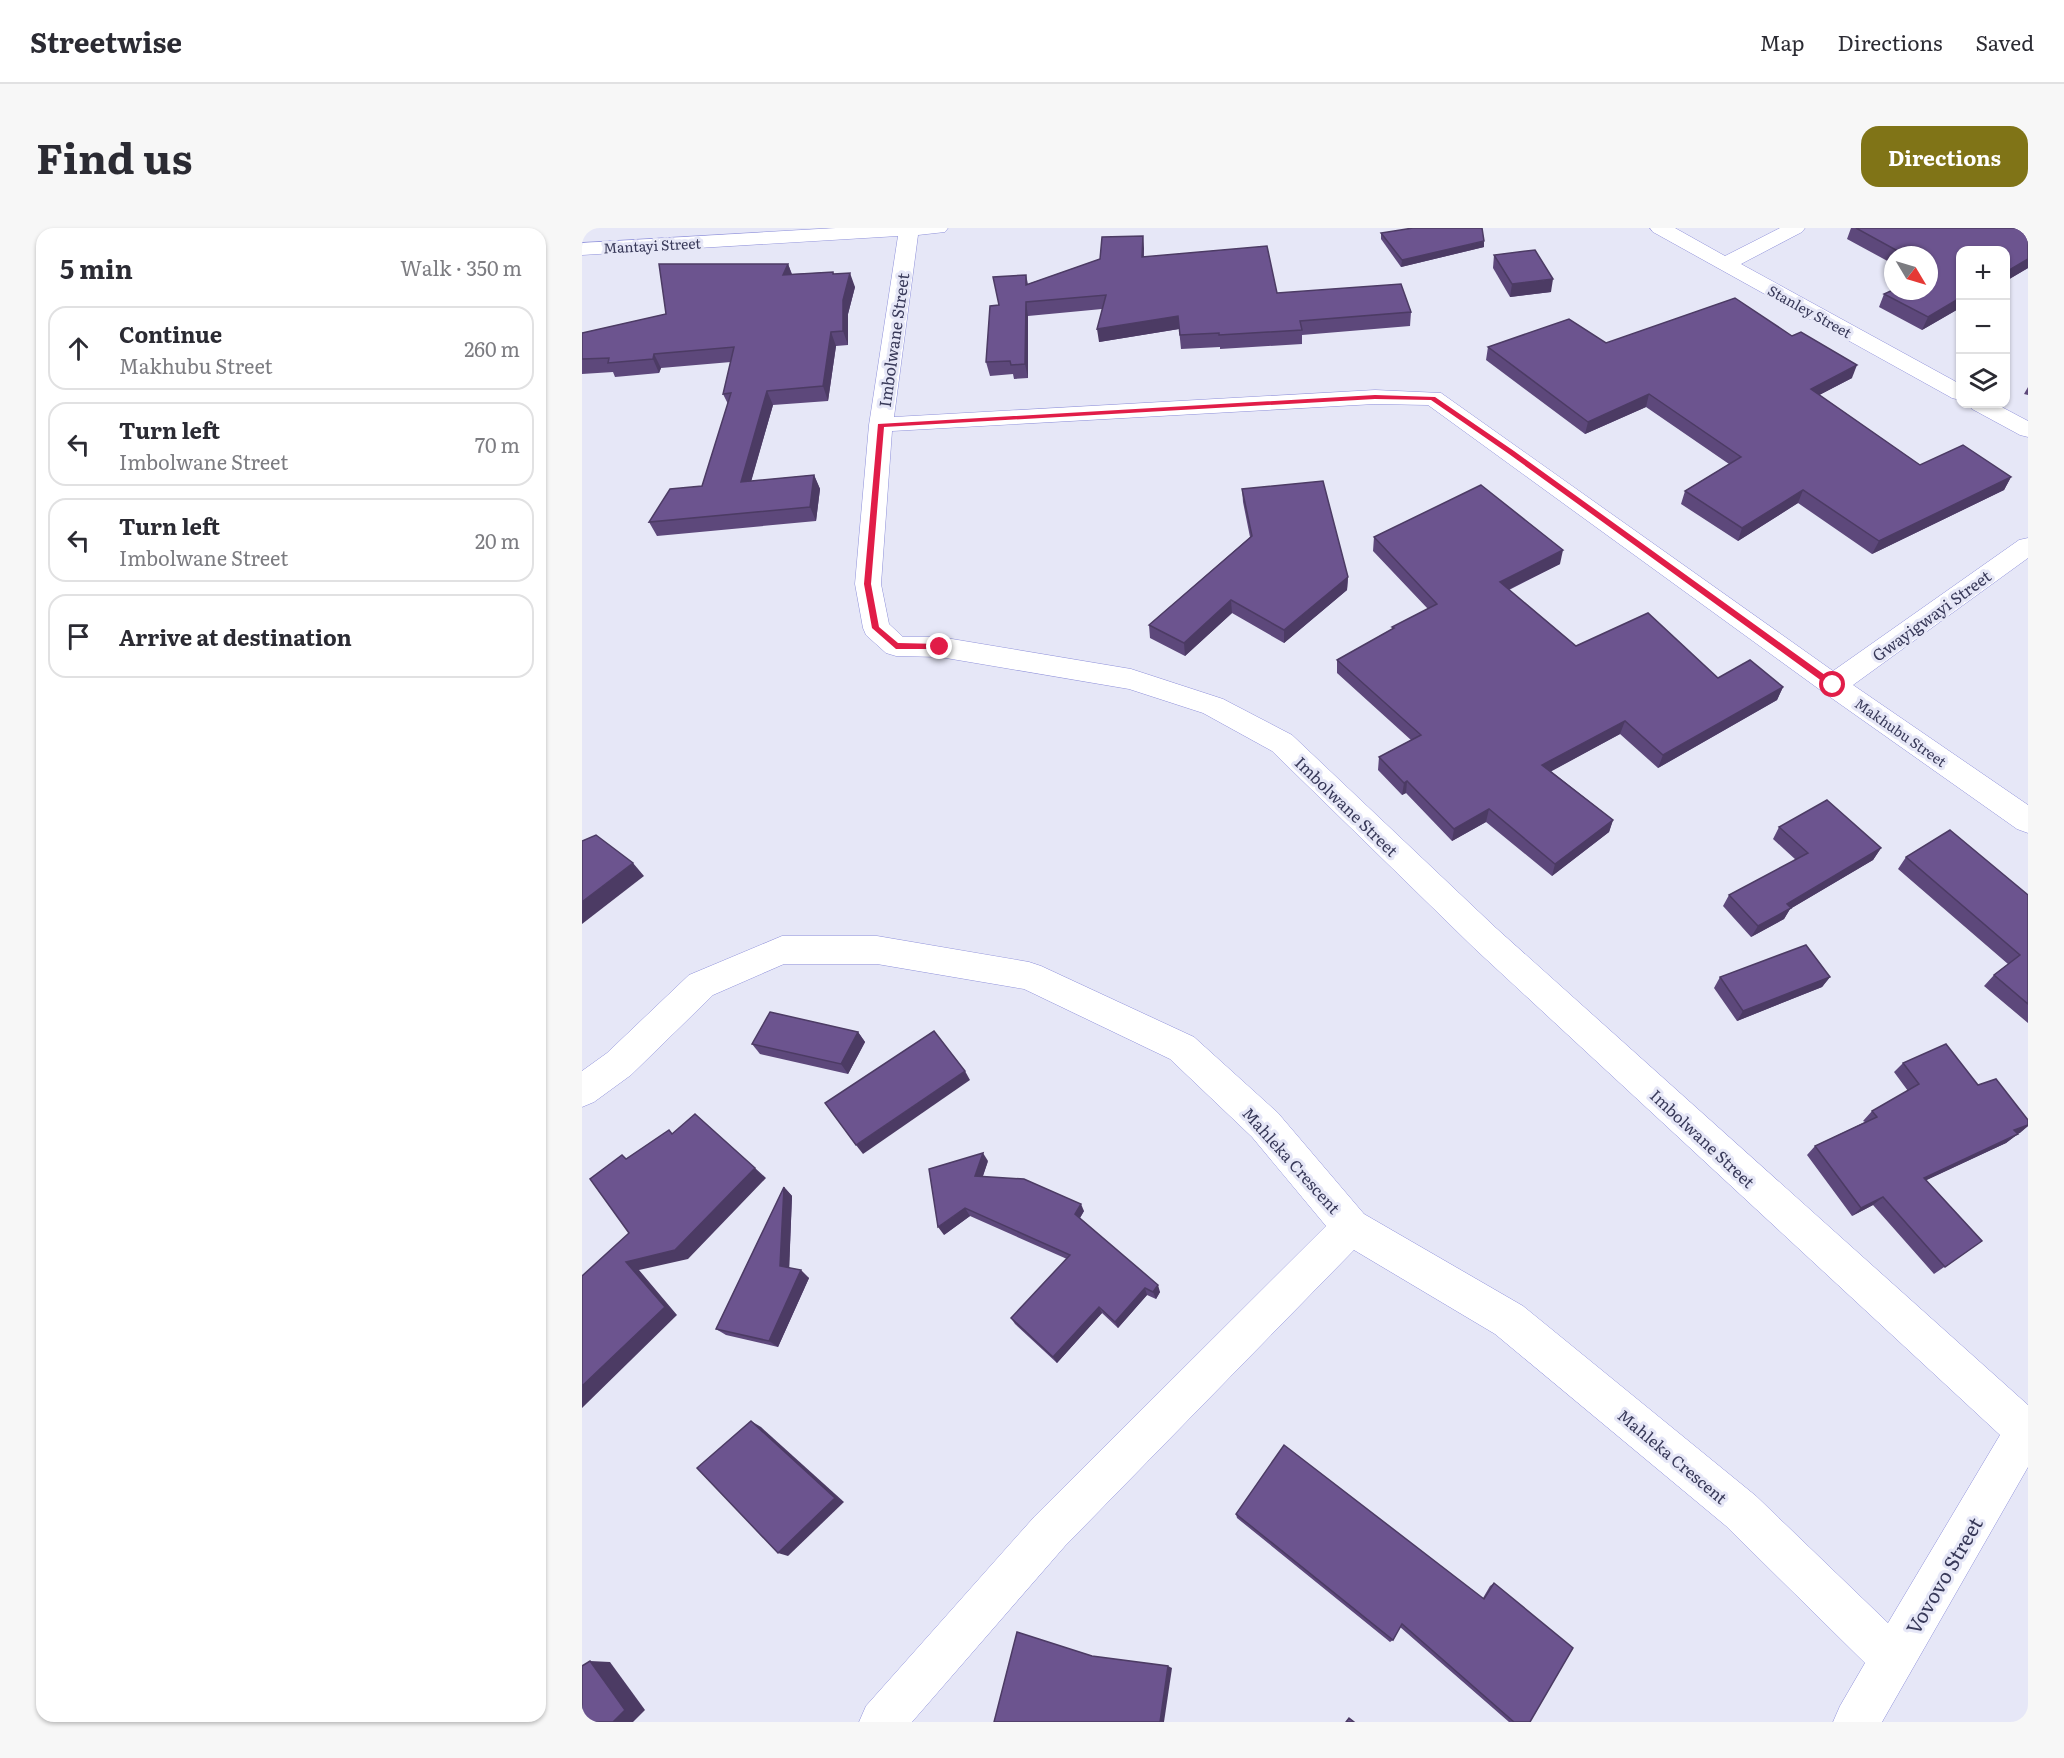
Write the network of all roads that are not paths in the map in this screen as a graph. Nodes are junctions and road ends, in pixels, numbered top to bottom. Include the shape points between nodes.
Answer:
1 (919, 228) edge
2 (1660, 228) edge
3 (1795, 228) edge
4 (582, 249) edge
5 (1725, 264) junction
6 (1956, 391) edge
7 (1987, 408) edge
8 (881, 425) junction
9 (2028, 430) edge
10 (2028, 546) edge
11 (1833, 685) junction
12 (2028, 821) edge
13 (582, 1091) edge
14 (1351, 1227) junction
15 (2027, 1429) edge
16 (1894, 1660) junction
17 (882, 1722) edge
18 (1856, 1722) edge

1 - 4 street, Mantayi Street
1 - 8 street, Imbolwane Street
2 - 5 street, Stanley Street
3 - 5 street
5 - 6 street, Stanley Street
7 - 9 street
8 - 11 street, Makhubu Street via 1375,397 1433,398
8 - 15 street, Imbolwane Street via 867,584 876,628 896,646 940,647 1131,680 1213,706 1282,744 1485,938
10 - 11 street, Gwayigwayi Street
11 - 12 street, Makhubu Street
13 - 14 street, Mahleka Crescent via 619,1064 701,985 782,950 878,950 1029,975 1182,1048 1265,1125
14 - 16 street, Mahleka Crescent via 1509,1320 1741,1511
14 - 17 street via 1050,1531
15 - 16 street, Vovovo Street
16 - 18 street, Vovovo Street

